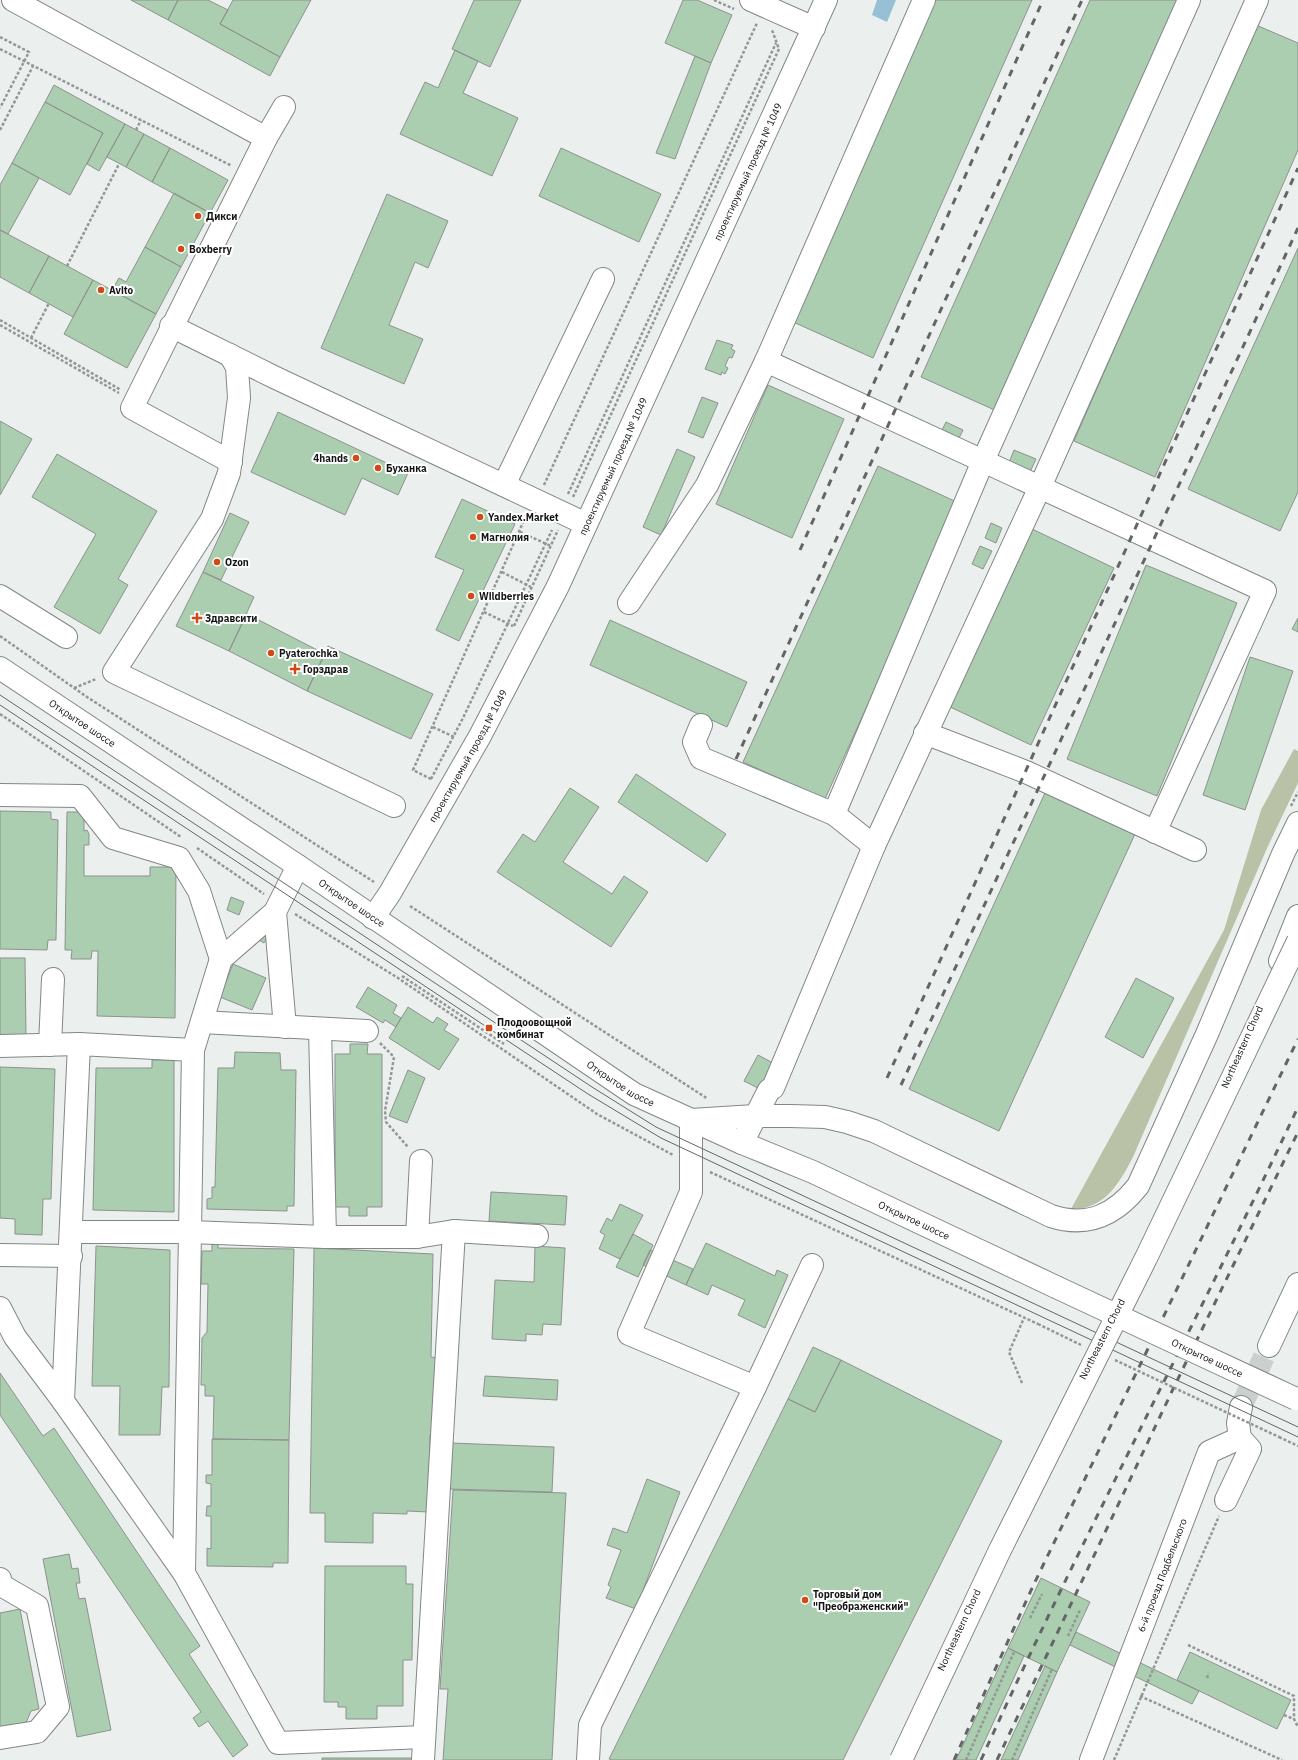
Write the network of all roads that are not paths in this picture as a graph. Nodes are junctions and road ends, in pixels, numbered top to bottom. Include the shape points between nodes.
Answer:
1 (13, 0) edge
2 (826, 0) edge
3 (924, 0) edge
4 (1189, 0) edge
5 (1258, 0) edge
6 (747, 10) edge
7 (814, 28) junction
8 (284, 107) dead end
9 (266, 138) junction
10 (603, 278) dead end
11 (171, 326) junction
12 (230, 355) junction
13 (766, 361) junction
14 (276, 378) junction
15 (240, 398) junction
16 (983, 461) junction
17 (231, 462) junction
18 (504, 485) junction
19 (1040, 487) junction
20 (586, 524) junction
21 (0, 596) edge
22 (629, 603) dead end
23 (66, 638) dead end
24 (0, 668) edge
25 (701, 725) dead end
26 (925, 733) junction
27 (0, 795) edge
28 (394, 806) dead end
29 (834, 814) junction
30 (1293, 818) edge
31 (1155, 832) junction
32 (874, 846) junction
33 (1195, 850) dead end
34 (298, 866) junction
35 (277, 908) junction
36 (1298, 916) edge
37 (373, 918) junction
38 (1298, 941) edge
39 (221, 959) junction
40 (53, 979) dead end
41 (202, 1022) junction
42 (285, 1027) junction
43 (320, 1029) junction
44 (367, 1032) road end
45 (79, 1044) junction
46 (50, 1045) junction
47 (0, 1046) edge
48 (193, 1050) junction
49 (755, 1116) junction
50 (691, 1120) junction
51 (742, 1143) junction
52 (421, 1161) road end
53 (454, 1231) junction
54 (72, 1232) junction
55 (190, 1232) junction
56 (537, 1236) dead end
57 (326, 1237) junction
58 (417, 1237) junction
59 (0, 1255) edge
60 (71, 1256) junction
61 (812, 1265) dead end
62 (1298, 1284) edge
63 (1293, 1307) edge
64 (0, 1308) edge
65 (1269, 1346) tunnel mouth
66 (755, 1386) junction
67 (1297, 1400) edge
68 (63, 1401) junction
69 (1241, 1407) tunnel mouth
70 (1245, 1444) junction
71 (1226, 1500) road end
72 (184, 1573) junction
73 (0, 1583) edge
74 (424, 1737) junction
75 (0, 1738) edge
76 (282, 1752) edge
77 (423, 1760) edge
78 (588, 1760) edge
79 (900, 1760) edge
80 (1091, 1760) edge

1 - 9 street
2 - 7 street, проектируемый проезд № 1049
3 - 13 street
4 - 16 street
5 - 19 street
6 - 7 street
7 - 20 street, проектируемый проезд № 1049
8 - 9 street
9 - 11 street
10 - 18 street
11 - 12 street
11 - 17 street via 132,408
12 - 14 street
12 - 15 street via 237,367
13 - 16 street
13 - 22 street via 707,485
14 - 15 street via 249,389
14 - 18 street via 300,380
15 - 17 street
16 - 19 street
16 - 29 street
17 - 28 street via 212,519 114,672
18 - 20 street
19 - 26 street
19 - 31 street via 1265,591
20 - 37 street, проектируемый проезд № 1049 via 558,586 480,736
21 - 23 street
24 - 34 street, Открытое шоссе
25 - 29 street via 694,742 701,758
26 - 31 street via 1026,772
26 - 32 street
27 - 39 street via 80,796 113,838 178,858 198,891
29 - 32 street
30 - 49 street via 1277,868 1207,1034 1138,1186 1126,1201 1113,1210 1097,1218 1064,1220 874,1131 825,1117
31 - 33 street
32 - 49 street via 773,1088 769,1090
34 - 35 street
34 - 37 street, Открытое шоссе
35 - 39 street
35 - 42 street
36 - 79 street, Northeastern Chord via 1248,1037 1012,1520
37 - 50 street, Открытое шоссе via 634,1094
38 - 79 street, Northeastern Chord, bridge
39 - 41 street
40 - 46 street
41 - 42 street
41 - 48 street
42 - 43 street
43 - 44 street
43 - 57 street
45 - 46 street
45 - 48 street
45 - 54 street
46 - 47 street
48 - 55 street
49 - 50 street
49 - 51 street
50 - 51 street, Открытое шоссе
50 - 66 street via 691,1192 628,1334
51 - 67 street, Открытое шоссе, bridge via 813,1172
52 - 58 street
53 - 56 street
53 - 58 street
53 - 74 street
54 - 55 street
54 - 60 street
55 - 57 street
55 - 72 street
57 - 58 street
59 - 60 street
60 - 68 street
61 - 66 street
62 - 63 street
63 - 65 street
64 - 68 street via 15,1337
66 - 78 street via 590,1725
68 - 72 street
69 - 70 street via 1238,1423
70 - 71 street
70 - 80 street, 6-й проезд Подбельского via 1209,1452
72 - 76 street
73 - 75 street via 37,1606 58,1707 37,1732
74 - 76 street
74 - 77 street

